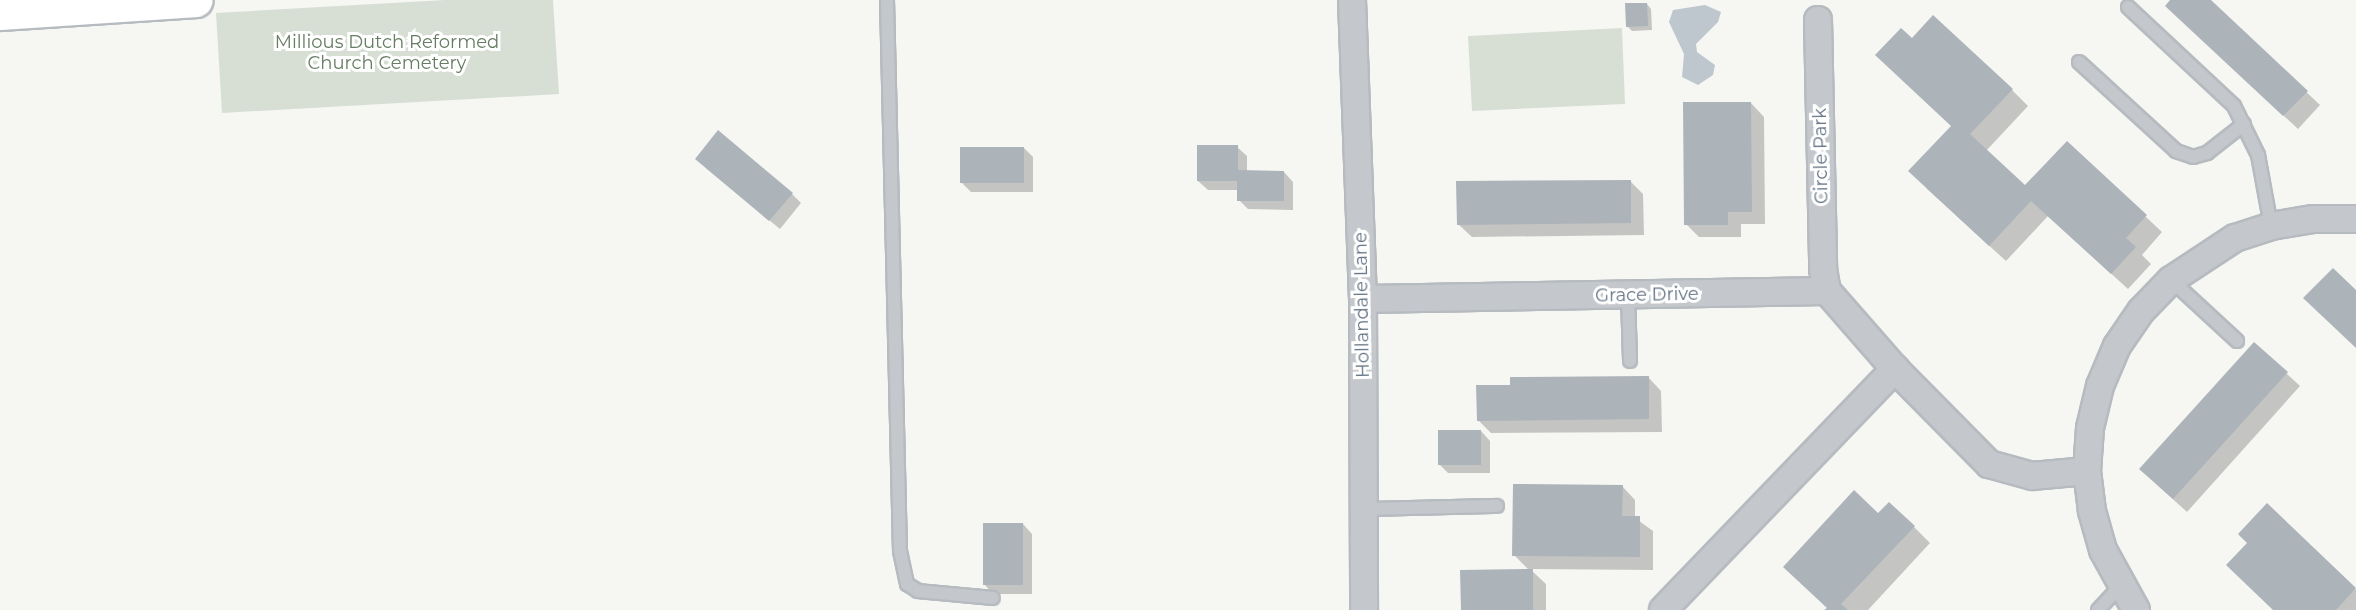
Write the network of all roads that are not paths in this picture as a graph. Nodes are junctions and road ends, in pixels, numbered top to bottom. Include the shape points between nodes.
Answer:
1 (196, 0) edge
2 (886, 0) edge
3 (1353, 0) edge
4 (2128, 7) dead end
5 (0, 13) edge
6 (1818, 20) dead end
7 (2079, 62) dead end
8 (2244, 124) junction
9 (2356, 219) edge
10 (2271, 226) junction
11 (2171, 279) junction
12 (1827, 291) junction
13 (1628, 296) junction
14 (1363, 299) junction
15 (2237, 341) dead end
16 (1630, 361) dead end
17 (1895, 369) junction
18 (2087, 471) junction
19 (1497, 506) dead end
20 (1364, 508) junction
21 (2120, 586) junction
22 (993, 598) dead end
23 (1364, 610) edge
24 (1663, 610) edge
25 (2098, 610) edge
26 (2136, 610) edge

1 - 5 street
2 - 22 lane via 900,551 907,584 918,591
3 - 14 street, Hollandale Lane
4 - 8 lane via 2234,106
6 - 12 street, Circle Park via 1823,268
7 - 8 lane via 2153,132 2184,154 2193,157 2207,153
8 - 10 lane via 2258,155
9 - 10 street via 2313,219
10 - 11 street via 2235,238
11 - 15 lane
11 - 18 street via 2141,311 2109,366 2090,428
12 - 13 street, Grace Drive
12 - 17 street
13 - 14 street, Grace Drive
13 - 16 lane
14 - 20 street, Hollandale Lane
17 - 18 street via 1989,464 2032,476
17 - 24 street
18 - 21 street via 2097,530
19 - 20 lane
20 - 23 street, Hollandale Lane
21 - 25 lane
21 - 26 street

